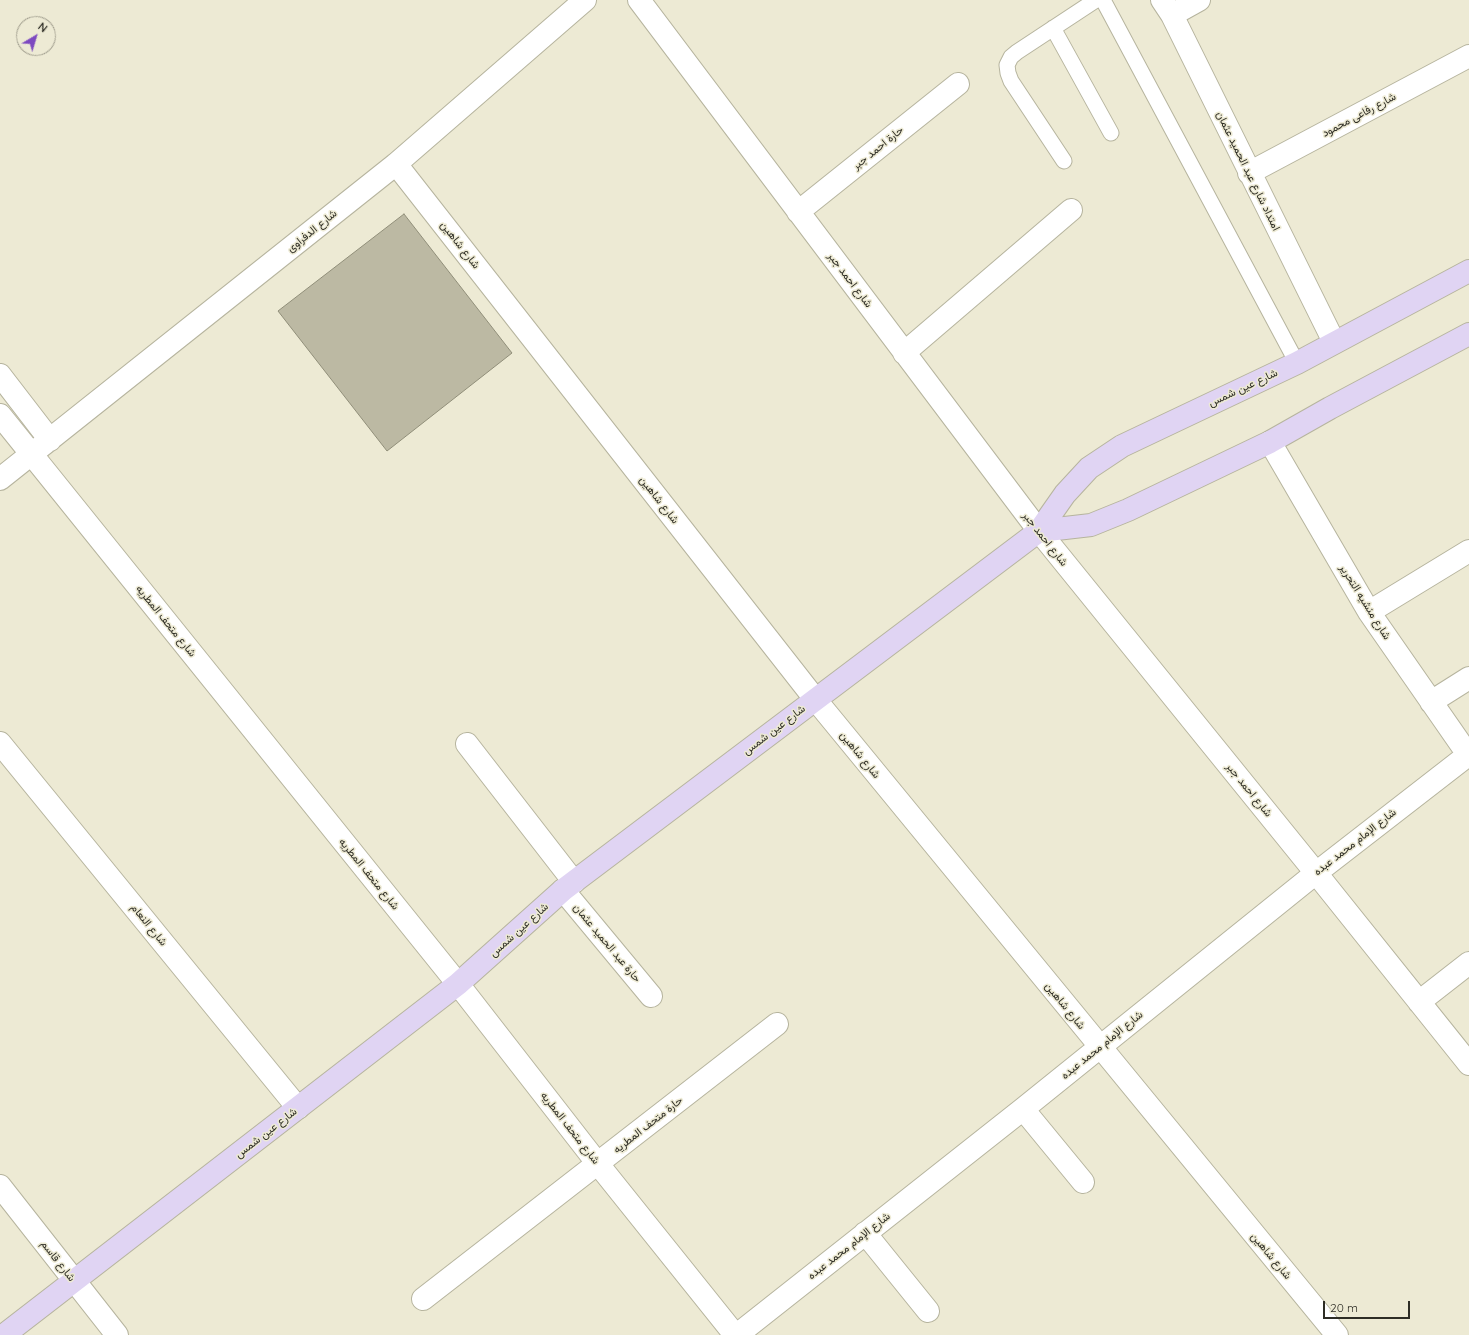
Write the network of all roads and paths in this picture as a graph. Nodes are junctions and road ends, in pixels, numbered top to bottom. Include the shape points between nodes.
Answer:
1 (585, 0) edge
2 (639, 0) edge
3 (1096, 0) edge
4 (1103, 0) edge
5 (1199, 0) edge
6 (1167, 8) edge
7 (1053, 28) junction
8 (1469, 56) edge
9 (958, 84) dead end
10 (1111, 133) dead end
11 (1064, 162) dead end
12 (396, 164) junction
13 (1249, 173) junction
14 (1071, 210) dead end
15 (798, 212) junction
16 (1469, 271) edge
17 (1469, 334) edge
18 (1334, 342) junction
19 (904, 353) junction
20 (1297, 363) junction
21 (0, 375) edge
22 (0, 415) edge
23 (50, 440) junction
24 (1270, 442) junction
25 (32, 454) junction
26 (0, 479) edge
27 (1039, 531) junction
28 (1469, 551) edge
29 (1369, 612) junction
30 (1469, 678) edge
31 (815, 699) junction
32 (1431, 702) junction
33 (0, 743) edge
34 (467, 744) dead end
35 (1468, 756) edge
36 (1316, 873) junction
37 (568, 886) junction
38 (1469, 963) edge
39 (458, 984) junction
40 (651, 996) dead end
41 (1419, 1002) junction
42 (777, 1024) dead end
43 (1099, 1047) junction
44 (1469, 1064) edge
45 (298, 1108) junction
46 (1023, 1109) junction
47 (598, 1164) junction
48 (1083, 1182) dead end
49 (0, 1186) edge
50 (865, 1233) junction
51 (74, 1281) junction
52 (423, 1299) dead end
53 (928, 1311) dead end
54 (4, 1335) edge
55 (117, 1335) edge
56 (736, 1335) edge
57 (1337, 1335) edge

1 - 12 street, شارع الدفراوى
2 - 15 street, شارع احمد جبر
3 - 7 lane
4 - 20 lane
5 - 6 street
6 - 13 street, امتداد شارع عبد الحميد عثمان
7 - 10 lane
7 - 11 lane via 1011,57 1007,65 1011,81
8 - 13 street, شارع رفاعى محمود
9 - 15 street, حارة احمد جبر
12 - 23 street, شارع الدفراوى
12 - 31 street, شارع شاهين
13 - 18 street, امتداد شارع عبد الحميد عثمان
14 - 19 street
15 - 19 street, شارع احمد جبر
16 - 18 main road, شارع عين شمس
17 - 24 main road
18 - 20 main road, شارع عين شمس
19 - 27 street, شارع احمد جبر
20 - 27 main road, شارع عين شمس via 1122,446 1089,468 1065,494
21 - 23 street
22 - 25 street, شارع متحف المطريه
23 - 25 street, شارع الدفراوى
24 - 27 main road via 1091,525
24 - 29 street, شارع منشيه التحرير
25 - 26 street, شارع الدفراوى
25 - 39 street, شارع متحف المطريه
27 - 31 main road, شارع عين شمس
27 - 36 street, شارع احمد جبر
28 - 29 street
29 - 32 street, شارع منشيه التحرير
30 - 32 street
31 - 37 main road, شارع عين شمس
31 - 43 street, شارع شاهين
32 - 35 street, شارع منشيه التحرير
33 - 45 street, شارع النعام
34 - 37 street, حارة عبد الحميد عثمان
35 - 36 street, شارع الإمام محمد عبده
36 - 41 street, شارع احمد جبر
36 - 43 street, شارع الإمام محمد عبده
37 - 39 main road, شارع عين شمس
37 - 40 street, حارة عبد الحميد عثمان
38 - 41 street
39 - 45 main road, شارع عين شمس
39 - 47 street, شارع متحف المطريه
41 - 44 street, شارع احمد جبر
42 - 47 street, حارة متحف المطريه
43 - 46 street, شارع الإمام محمد عبده
43 - 57 street, شارع شاهين
45 - 51 main road, شارع عين شمس
46 - 48 street
46 - 50 street, شارع الإمام محمد عبده
47 - 52 street, حارة متحف المطريه
47 - 56 street, شارع متحف المطريه
49 - 51 street, شارع قاسم
50 - 53 street
50 - 56 street, شارع الإمام محمد عبده
51 - 54 main road, شارع عين شمس
51 - 55 street, شارع قاسم

